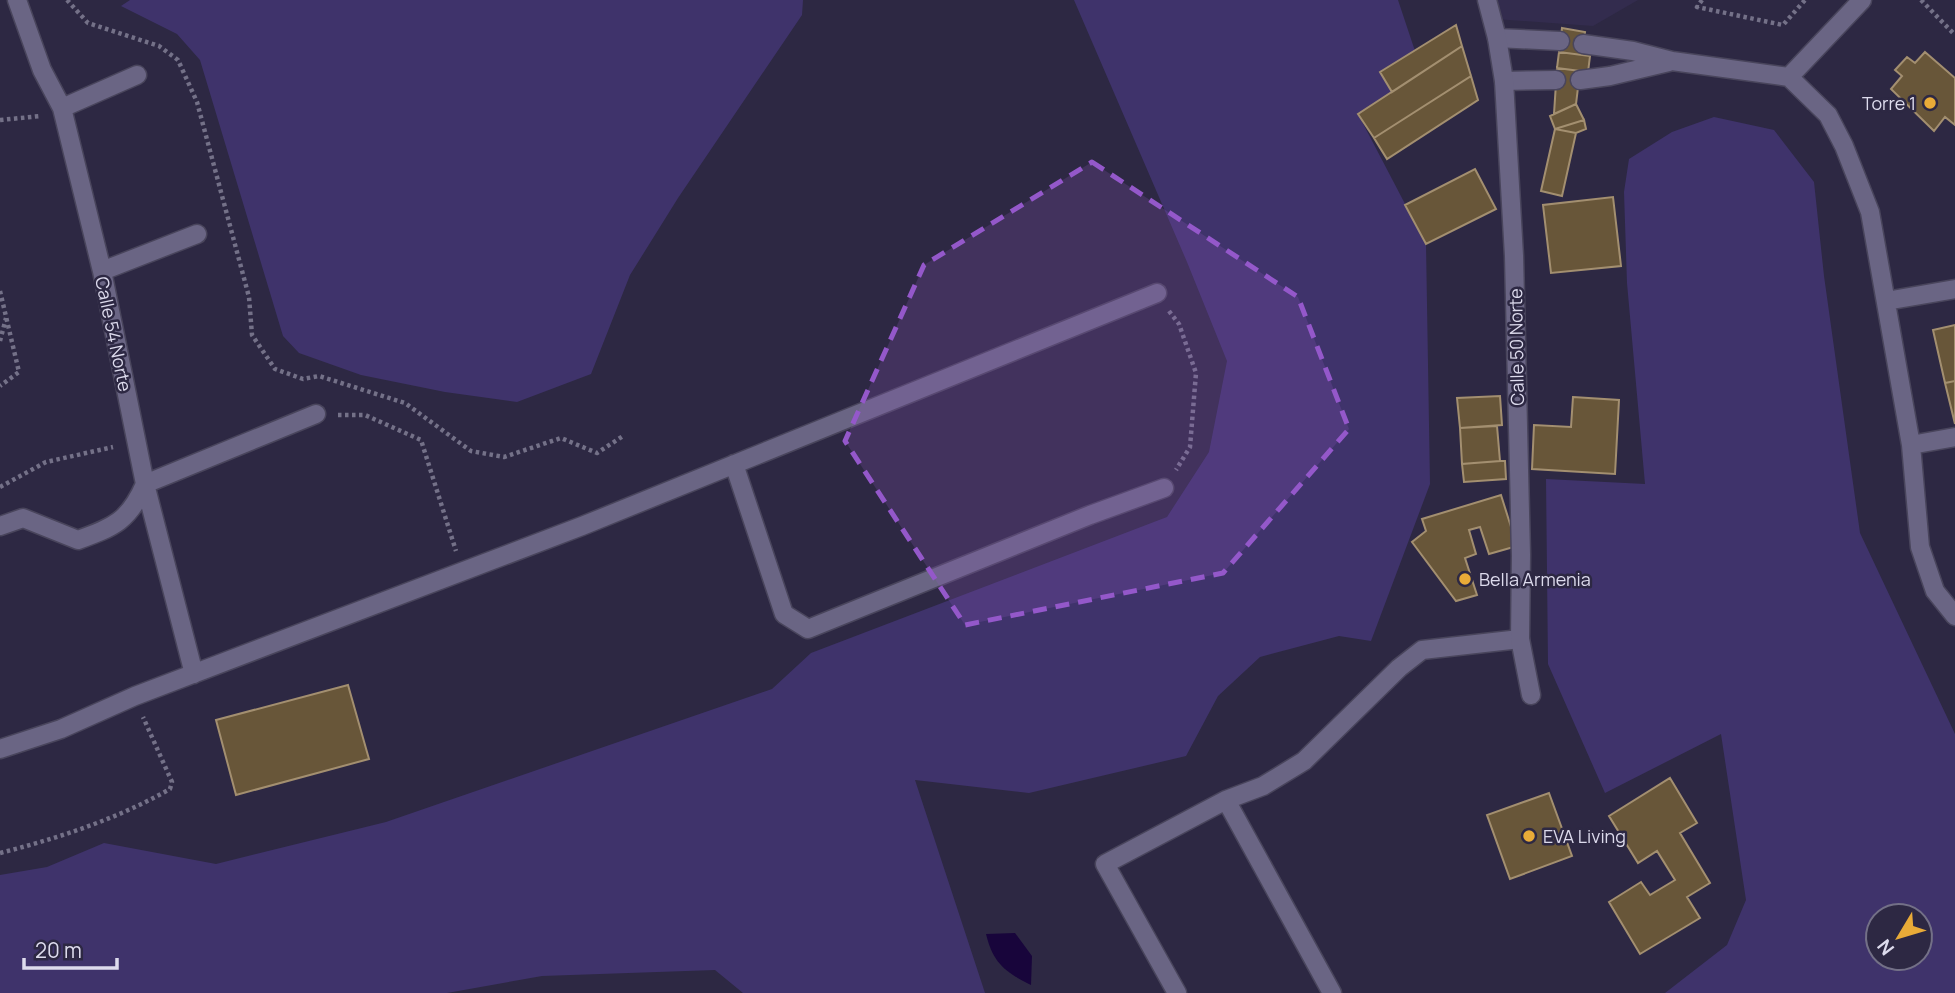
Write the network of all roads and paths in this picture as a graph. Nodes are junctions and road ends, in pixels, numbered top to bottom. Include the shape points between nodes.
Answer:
1 (17, 0) edge
2 (67, 0) edge
3 (1487, 0) edge
4 (1702, 0) edge
5 (1805, 0) edge
6 (1862, 0) edge
7 (1920, 0) edge
8 (1955, 35) edge
9 (1497, 37) junction
10 (1560, 41) dead end
11 (1583, 44) dead end
12 (1672, 61) junction
13 (137, 75) dead end
14 (1789, 77) junction
15 (1556, 80) dead end
16 (1580, 80) dead end
17 (1504, 82) junction
18 (62, 108) junction
19 (0, 120) edge
20 (197, 234) dead end
21 (102, 271) junction
22 (1955, 289) edge
23 (0, 291) edge
24 (1157, 293) joint
25 (1886, 301) junction
26 (7, 316) junction
27 (0, 341) edge
28 (0, 386) edge
29 (316, 414) joint
30 (623, 436) dead end
31 (1955, 437) edge
32 (136, 442) junction
33 (1911, 445) junction
34 (734, 464) junction
35 (145, 484) junction
36 (0, 487) edge
37 (1164, 488) joint
38 (0, 526) edge
39 (463, 573) junction
40 (1955, 589) edge
41 (1935, 591) junction
42 (1955, 616) edge
43 (1520, 639) junction
44 (194, 674) junction
45 (1531, 695) dead end
46 (135, 696) junction
47 (0, 749) edge
48 (1226, 800) junction
49 (0, 853) edge
50 (1177, 993) edge
51 (1332, 993) edge

1 - 18 street, Calle 54 Norte via 42,70
2 - 30 path via 88,23 159,46 178,60 197,102 249,297 252,335 275,369 303,379 319,376 405,403 471,451 504,457 561,438 597,453
3 - 9 street, Calle 50 Norte
4 - 5 path via 1697,8 1783,25
6 - 14 street
7 - 8 path
9 - 10 street
9 - 17 street, Calle 50 Norte
11 - 12 street
12 - 14 street
12 - 16 street
13 - 18 street
14 - 25 street via 1828,114 1844,146 1870,212
15 - 17 street
17 - 43 street, Calle 50 Norte via 1514,256
18 - 19 path via 49,115
18 - 21 street, Calle 54 Norte
20 - 21 street
21 - 32 street, Calle 54 Norte
22 - 25 street
23 - 26 path
24 - 34 street
24 - 37 path via 1179,324 1196,373 1190,447
25 - 33 street
26 - 27 path
26 - 28 path via 19,372
29 - 35 street
29 - 39 path via 365,415 421,440
31 - 33 street
32 - 35 street, Calle 54 Norte
32 - 36 path via 46,462
33 - 41 street via 1920,547
34 - 37 street via 784,614 808,629
34 - 39 street
35 - 38 street via 138,502 113,528 78,540 23,518
35 - 44 street, Calle 54 Norte
39 - 44 street
40 - 41 street
41 - 42 street
43 - 45 street, Calle 50 Norte
43 - 48 street via 1422,650 1304,761 1263,786
44 - 46 street
46 - 47 street via 61,729
46 - 49 path via 172,782 170,789 72,832
48 - 50 street via 1105,864
48 - 51 street

